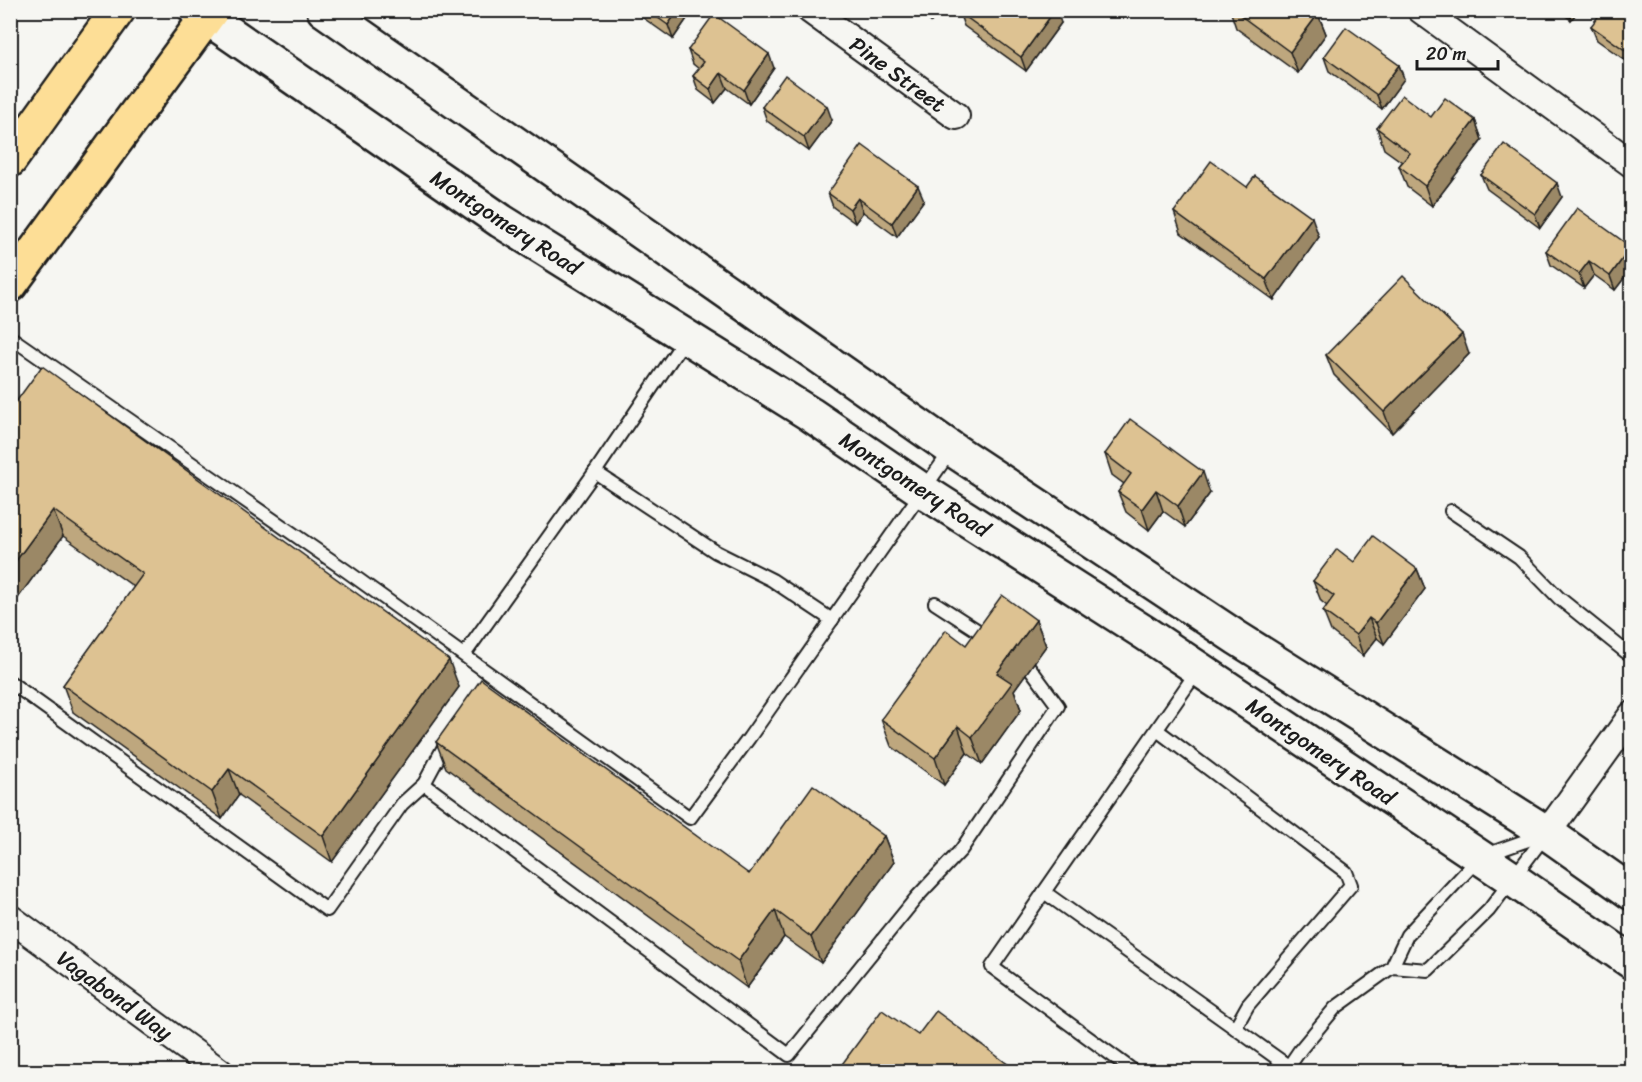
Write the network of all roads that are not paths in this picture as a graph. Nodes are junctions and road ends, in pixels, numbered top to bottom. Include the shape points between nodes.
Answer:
1 (118, 10) edge
2 (324, 10) edge
3 (810, 10) edge
4 (1421, 10) edge
5 (205, 13) edge
6 (956, 116) dead end
7 (10, 160) edge
8 (1632, 164) edge
9 (10, 285) edge
10 (10, 337) edge
11 (686, 337) junction
12 (952, 449) junction
13 (596, 472) junction
14 (923, 491) junction
15 (1451, 511) dead end
16 (935, 603) dead end
17 (832, 620) junction
18 (1632, 653) edge
19 (464, 655) junction
20 (1199, 669) junction
21 (10, 682) edge
22 (1632, 716) edge
23 (455, 729) edge
24 (1157, 730) junction
25 (424, 784) junction
26 (1547, 833) junction
27 (1480, 857) junction
28 (1511, 878) junction
29 (1044, 892) junction
30 (1632, 893) edge
31 (10, 918) edge
32 (1632, 962) edge
33 (1392, 967) junction
34 (1235, 1029) junction
35 (1286, 1069) edge
36 (220, 1071) edge
37 (1136, 1071) edge

1 - 7 main road
2 - 12 main road
3 - 6 street, Pine Street
4 - 8 street
5 - 9 main road
5 - 11 main road, Montgomery Road via 501,221
10 - 19 lane via 44,367
11 - 13 lane
11 - 14 main road, Montgomery Road
12 - 14 lane
12 - 26 main road via 1237,638
13 - 17 lane via 716,552 772,580
13 - 19 lane
14 - 17 lane
14 - 20 main road, Montgomery Road
15 - 18 lane via 1519,557 1559,598
16 - 25 lane via 1030,668 1058,706 961,850 917,897 789,1055
17 - 19 lane via 690,818 489,680
20 - 24 lane
20 - 27 main road, Montgomery Road
21 - 25 lane via 327,910 402,804
22 - 26 street
23 - 25 lane
24 - 29 lane
24 - 34 lane via 1346,872 1350,885 1248,1005
26 - 27 lane
26 - 28 lane
26 - 30 main road
27 - 28 main road, Montgomery Road
27 - 33 lane via 1407,935
28 - 32 main road, Montgomery Road
28 - 33 lane via 1489,910 1428,970
29 - 34 lane
29 - 37 lane via 992,967
31 - 36 street, Vagabond Way
33 - 35 lane via 1335,1008
34 - 35 lane

